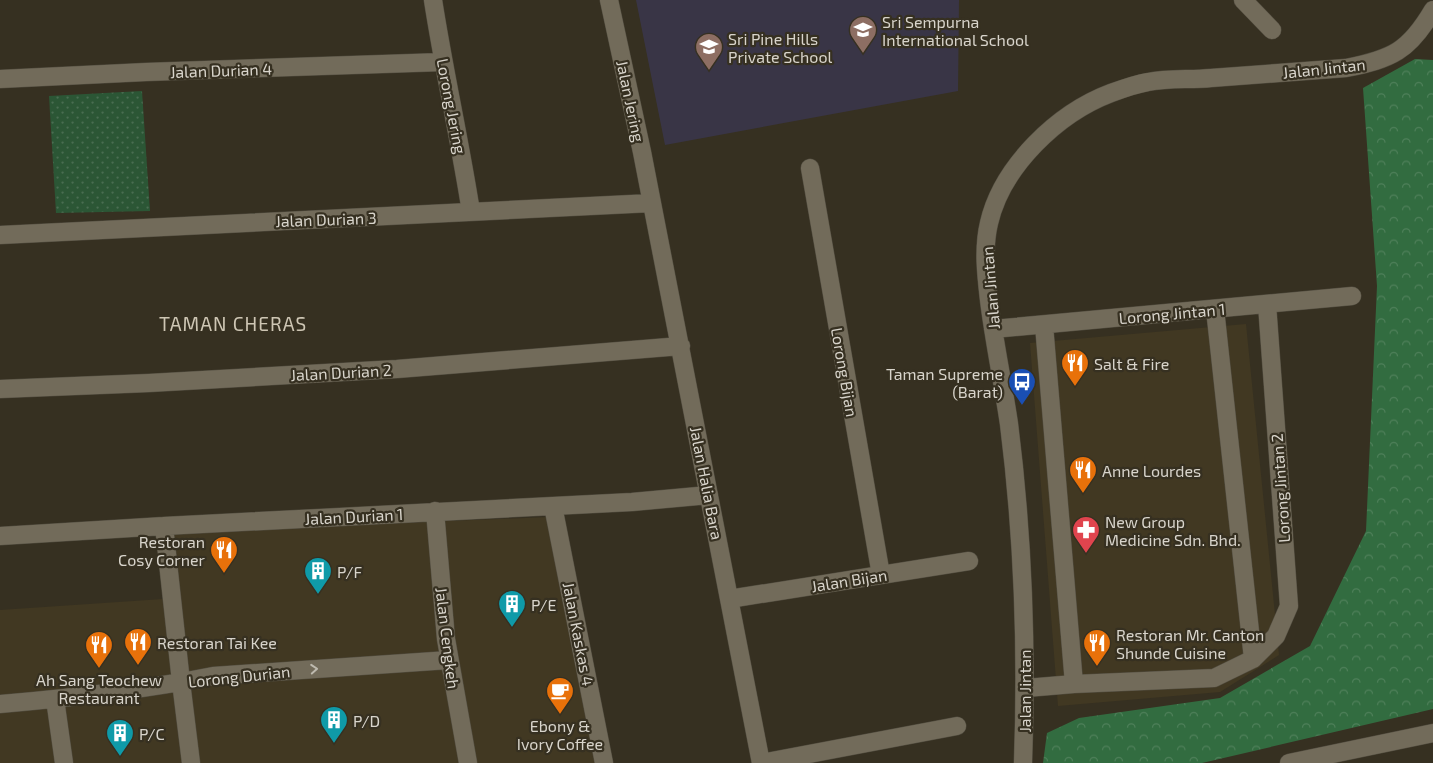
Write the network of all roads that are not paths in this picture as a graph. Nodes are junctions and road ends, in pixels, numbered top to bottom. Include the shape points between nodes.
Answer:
1 (433, 0) edge
2 (610, 0) edge
3 (1242, 0) edge
4 (1433, 10) edge
5 (1272, 30) dead end
6 (443, 62) junction
7 (0, 80) edge
8 (810, 168) dead end
9 (652, 203) junction
10 (471, 212) junction
11 (0, 235) edge
12 (1352, 296) dead end
13 (1267, 304) junction
14 (1215, 309) junction
15 (1044, 325) junction
16 (993, 329) junction
17 (681, 346) junction
18 (0, 389) edge
19 (709, 495) junction
20 (553, 506) junction
21 (435, 512) junction
22 (164, 526) junction
23 (0, 536) edge
24 (969, 561) dead end
25 (881, 575) junction
26 (729, 599) junction
27 (449, 660) junction
28 (1253, 660) junction
29 (181, 682) junction
30 (1074, 684) junction
31 (1026, 688) junction
32 (55, 699) junction
33 (0, 704) edge
34 (957, 726) dead end
35 (1433, 733) edge
36 (64, 763) edge
37 (191, 763) edge
38 (468, 763) edge
39 (604, 763) edge
40 (761, 763) edge
41 (1023, 763) edge
42 (1289, 763) edge

1 - 6 street, Lorong Jering
2 - 9 street, Jalan Jering
3 - 5 street
4 - 16 street, Jalan Jintan via 1421,30 1400,51 1374,63 1346,68 1149,82 1112,92 1060,121 1014,170 998,196 989,222 985,255
6 - 7 street, Jalan Durian 4
6 - 10 street, Lorong Jering
8 - 25 street, Lorong Bijan
9 - 10 street, Jalan Durian 3
9 - 17 street, Jalan Halia Bara
10 - 11 street, Jalan Durian 3
12 - 13 street, Lorong Jintan 1
13 - 14 street, Lorong Jintan 1
13 - 28 street, Lorong Jintan 2 via 1289,606 1276,636
14 - 15 street, Lorong Jintan 1
14 - 28 street
15 - 16 street, Lorong Jintan 1
15 - 30 street
16 - 31 street, Jalan Jintan via 1009,424 1019,535
17 - 18 street, Jalan Durian 2 via 397,369 149,384
17 - 19 street, Jalan Halia Bara
19 - 20 street, Jalan Durian 1
19 - 26 street, Jalan Halia Bara
20 - 21 street, Jalan Durian 1
20 - 39 street, Jalan Kaskas 4
21 - 22 street, Jalan Durian 1
21 - 27 street, Jalan Cengkeh
22 - 23 street, Jalan Durian 1
22 - 29 street
24 - 25 street, Jalan Bijan
25 - 26 street, Jalan Bijan
26 - 40 street, Jalan Halia Bara
29 -> 27 street, Lorong Durian via 213,676
27 - 38 street, Jalan Cengkeh
28 - 30 street, Lorong Jintan 2 via 1214,678
29 - 32 street, Lorong Durian
29 - 37 street
30 - 31 street, Lorong Jintan 2
31 - 41 street, Jalan Jintan
32 - 33 street, Lorong Durian
32 - 36 street
34 - 40 street
35 - 42 street

